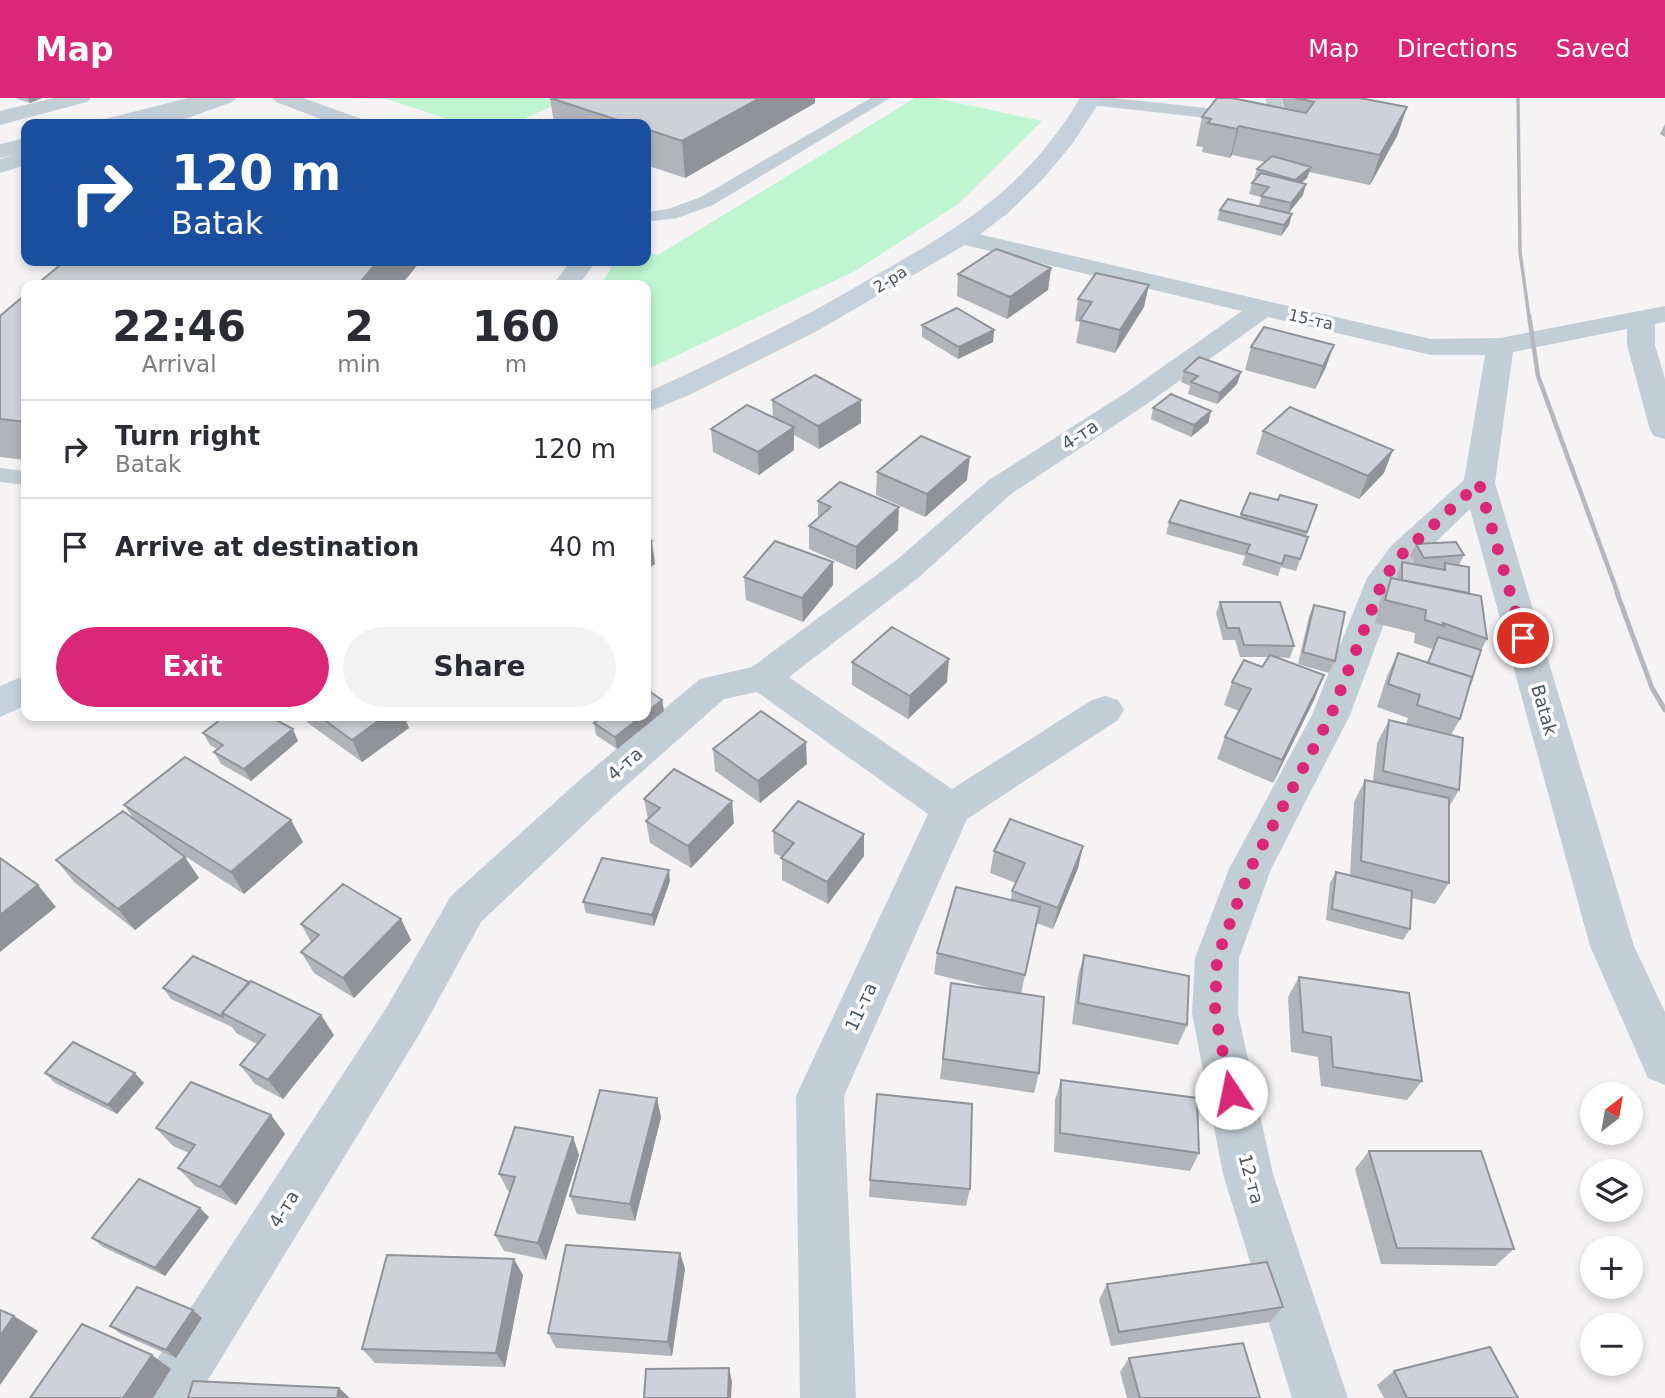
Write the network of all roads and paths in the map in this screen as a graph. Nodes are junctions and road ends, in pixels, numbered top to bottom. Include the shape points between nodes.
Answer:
1 (80, 98) edge
2 (213, 98) edge
3 (225, 98) edge
4 (283, 98) edge
5 (882, 98) edge
6 (1274, 98) edge
7 (1091, 99) edge
8 (0, 118) edge
9 (132, 119) edge
10 (164, 119) edge
11 (340, 119) edge
12 (21, 146) edge
13 (0, 151) edge
14 (21, 160) edge
15 (0, 166) edge
16 (651, 216) edge
17 (961, 237) junction
18 (1263, 308) junction
19 (1653, 317) edge
20 (1500, 346) junction
21 (651, 402) edge
22 (1665, 430) edge
23 (0, 475) edge
24 (21, 477) edge
25 (1479, 483) junction
26 (763, 678) junction
27 (21, 691) edge
28 (0, 703) edge
29 (1104, 710) dead end
30 (951, 809) junction
31 (1665, 1063) edge
32 (165, 1398) edge
33 (828, 1398) edge
34 (1320, 1398) edge

1 - 8 street
2 - 9 street
3 - 10 street
4 - 11 street
5 - 16 lane via 708,201
6 - 7 lane via 1275,111 1253,118
7 - 17 main road, 2-ра via 1056,150 1019,191
12 - 13 street
14 - 15 street
17 - 18 street, 15-та
17 - 21 main road, 2-ра via 849,304
18 - 20 street, 15-та via 1432,347
18 - 26 street, 4-та via 1137,398 1000,487 906,569
19 - 20 street, 15-та
19 - 22 street via 1641,345
20 - 25 street, Batak
23 - 24 lane
25 - 31 street, Batak via 1612,946
25 - 34 street, 12-та via 1404,552 1384,578 1331,715 1250,869 1217,958 1215,1013 1248,1174
26 - 30 street
26 - 32 street, 4-та via 713,688 466,909 404,1019
27 - 28 main road
29 - 30 street
30 - 33 street, 11-та via 820,1097

